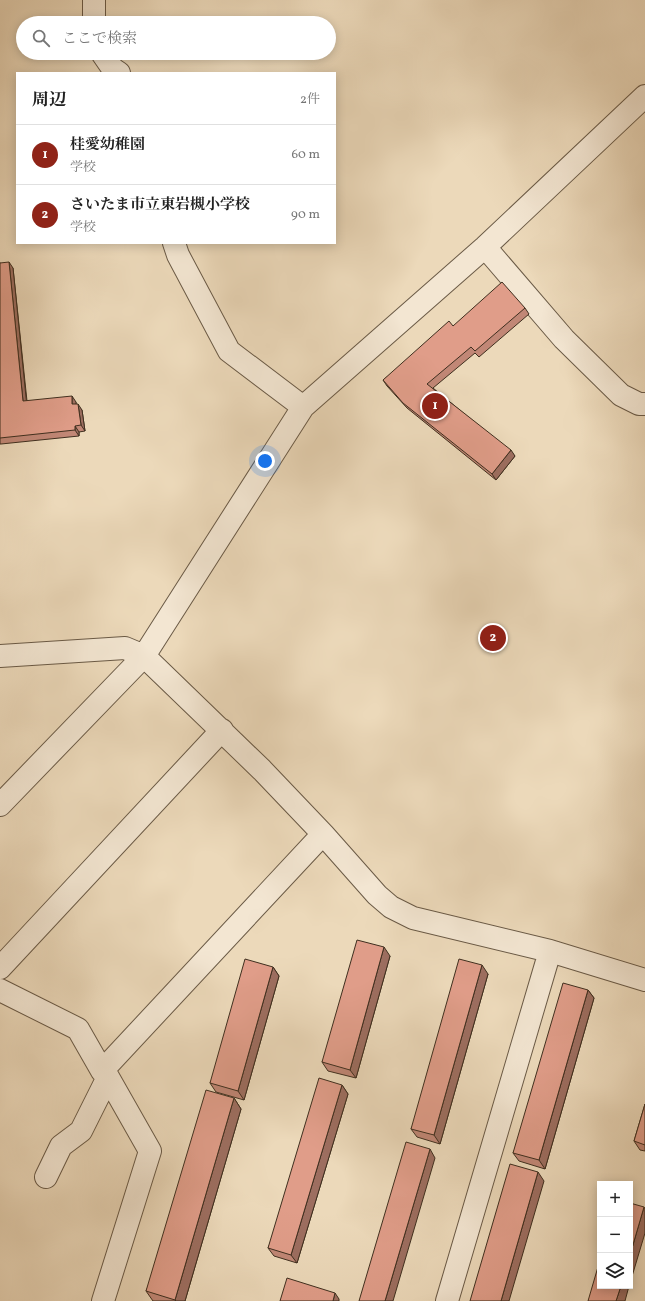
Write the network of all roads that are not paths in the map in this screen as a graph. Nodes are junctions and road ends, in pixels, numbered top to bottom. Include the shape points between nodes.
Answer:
1 (94, 0) edge
2 (94, 16) edge
3 (107, 60) edge
4 (118, 72) edge
5 (645, 96) edge
6 (174, 244) edge
7 (485, 247) junction
8 (645, 404) edge
9 (303, 407) junction
10 (0, 656) edge
11 (144, 656) junction
12 (222, 730) junction
13 (0, 805) edge
14 (323, 834) junction
15 (550, 951) junction
16 (0, 968) edge
17 (645, 980) edge
18 (0, 990) edge
19 (105, 1074) junction
20 (46, 1177) dead end
21 (103, 1301) edge
22 (447, 1301) edge

1 - 2 street
3 - 4 street
5 - 7 street
6 - 9 street via 229,351
7 - 8 street via 564,339 598,373 621,395 639,404
7 - 9 street
9 - 11 street
10 - 11 street via 125,648
11 - 12 street
11 - 13 street
12 - 14 street
12 - 16 street
14 - 15 street via 377,896 392,908 413,918
14 - 19 street
15 - 17 street
15 - 22 street
18 - 19 street via 78,1029
19 - 20 street via 81,1131 61,1146
19 - 21 street via 150,1151

